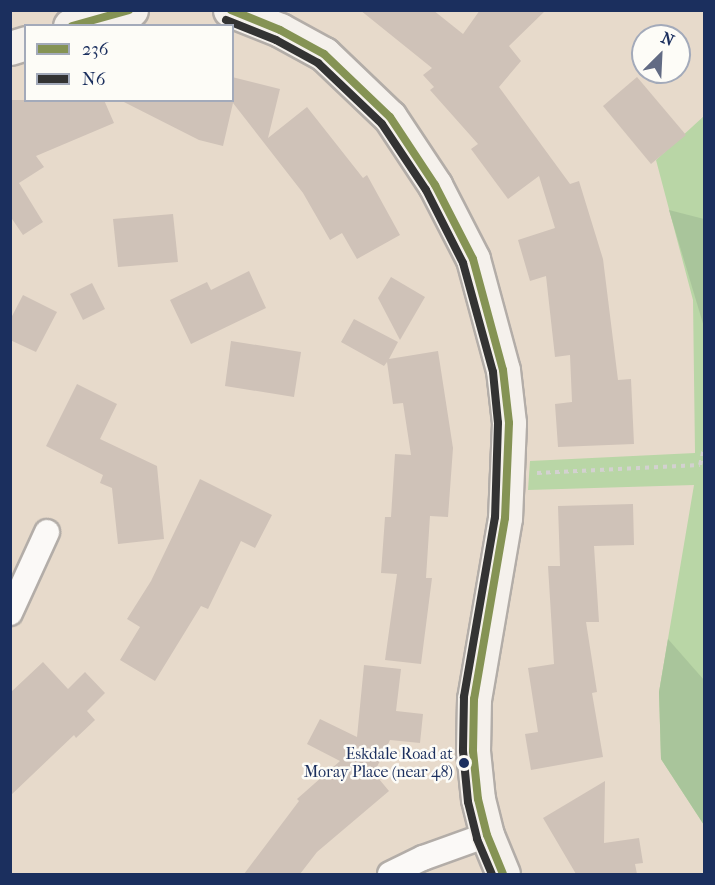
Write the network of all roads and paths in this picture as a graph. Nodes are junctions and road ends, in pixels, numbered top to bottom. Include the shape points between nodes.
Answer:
1 (131, 10) edge
2 (230, 10) edge
3 (78, 24) edge
4 (705, 449) edge
5 (509, 474) junction
6 (46, 532) dead end
7 (10, 613) edge
8 (487, 835) junction
9 (390, 874) edge
10 (503, 874) edge

1 - 3 street
2 - 5 street via 280,30 324,54 390,117 435,185 473,259 492,322 509,423
4 - 5 path via 700,465
5 - 8 street via 474,699 473,751
6 - 7 street
8 - 9 street
8 - 10 street

